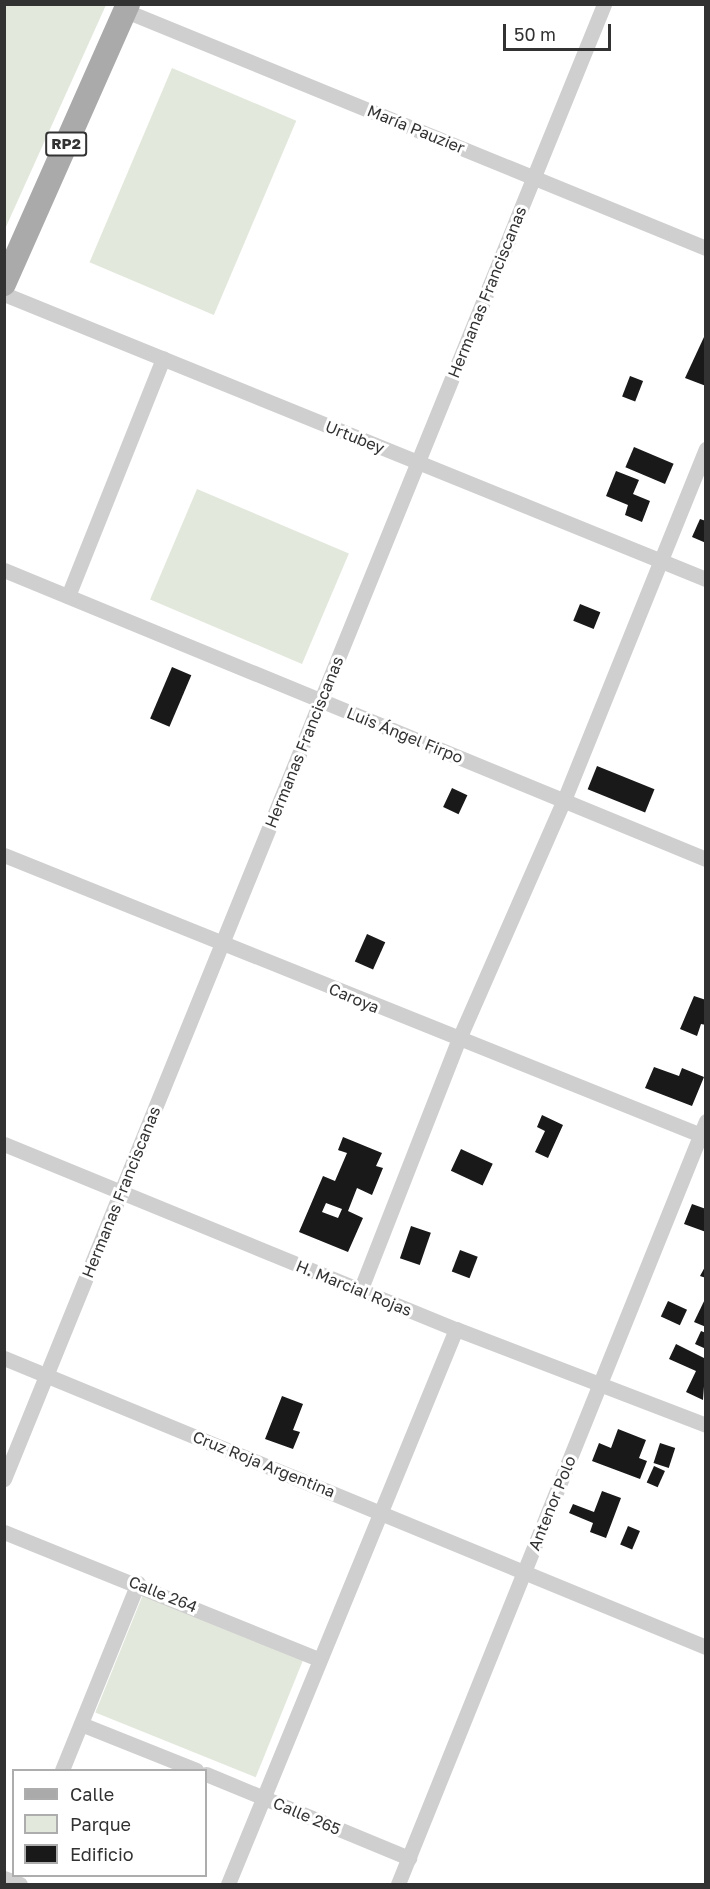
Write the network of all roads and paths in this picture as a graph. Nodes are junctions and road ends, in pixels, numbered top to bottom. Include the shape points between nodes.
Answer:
1 (604, 4) edge
2 (127, 8) edge
3 (533, 178) junction
4 (705, 248) edge
5 (6, 280) edge
6 (163, 358) junction
7 (705, 449) edge
8 (418, 462) junction
9 (660, 561) junction
10 (4, 570) edge
11 (705, 579) edge
12 (68, 596) junction
13 (321, 700) junction
14 (564, 800) junction
15 (4, 855) edge
16 (705, 859) edge
17 (223, 943) junction
18 (458, 1041) junction
19 (704, 1131) edge
20 (4, 1144) edge
21 (121, 1192) junction
22 (360, 1291) junction
23 (456, 1329) junction
24 (4, 1358) edge
25 (47, 1376) junction
26 (599, 1385) junction
27 (705, 1425) edge
28 (4, 1479) edge
29 (382, 1512) junction
30 (4, 1532) edge
31 (524, 1571) junction
32 (138, 1583) junction
33 (705, 1647) edge
34 (319, 1659) junction
35 (81, 1724) junction
36 (62, 1769) edge
37 (194, 1769) edge
38 (207, 1774) edge
39 (263, 1797) junction
40 (409, 1858) junction
41 (228, 1884) edge
42 (398, 1884) edge

1 - 3 street, Hermanas Franciscanas
2 - 3 street, María Pauzier
2 - 5 main road, RP2
3 - 4 street, María Pauzier
3 - 8 street, Hermanas Franciscanas
5 - 6 street, Urtubey
6 - 8 street, Urtubey
6 - 12 street
7 - 9 street
8 - 9 street, Urtubey
8 - 13 street, Hermanas Franciscanas
9 - 11 street, Urtubey
9 - 14 street
10 - 12 street, Luis Ángel Firpo
12 - 13 street, Luis Ángel Firpo
13 - 14 street, Luis Ángel Firpo
13 - 17 street, Hermanas Franciscanas
14 - 16 street, Luis Ángel Firpo
14 - 18 street
15 - 17 street, Caroya
17 - 18 street, Caroya
17 - 21 street, Hermanas Franciscanas
18 - 19 street, Caroya
18 - 22 street
19 - 26 street, Antenor Polo
20 - 21 street, H. Marcial Rojas
21 - 22 street, H. Marcial Rojas
21 - 25 street, Hermanas Franciscanas
22 - 23 street, H. Marcial Rojas
23 - 26 street, H. Marcial Rojas
23 - 29 street
24 - 25 street, Cruz Roja Argentina
25 - 28 street, Hermanas Franciscanas
25 - 29 street, Cruz Roja Argentina
26 - 27 street, H. Marcial Rojas
26 - 31 street, Antenor Polo
29 - 31 street, Cruz Roja Argentina
29 - 34 street
30 - 32 street, Calle 264
31 - 33 street, Cruz Roja Argentina
31 - 40 street, Antenor Polo
32 - 34 street, Calle 264
32 - 35 street
34 - 39 street
35 - 36 street
35 - 37 street
38 - 39 street, Calle 265
39 - 40 street, Calle 265
39 - 41 street
40 - 42 street, Antenor Polo

